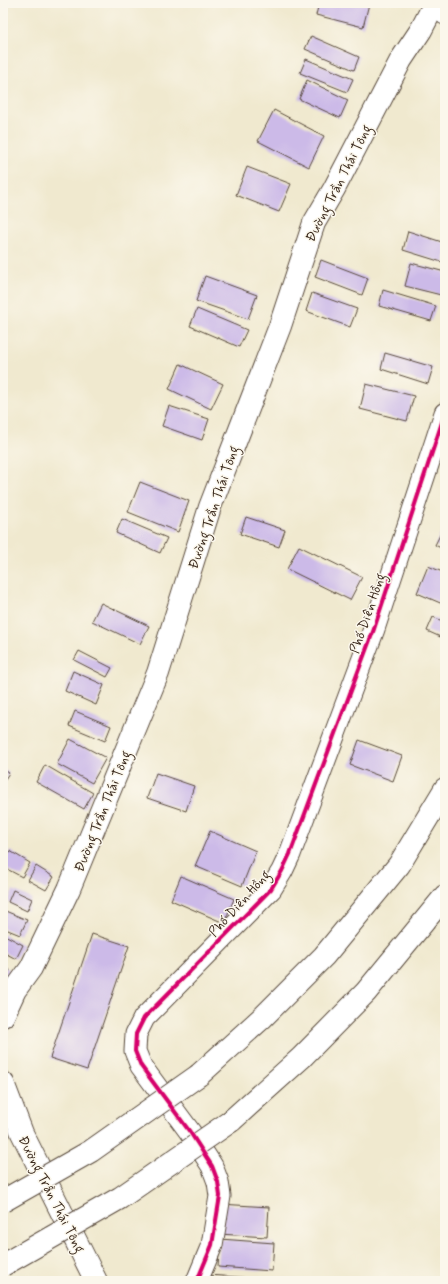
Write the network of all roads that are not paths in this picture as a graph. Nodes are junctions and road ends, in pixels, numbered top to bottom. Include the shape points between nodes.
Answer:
1 (435, 3) edge
2 (443, 3) edge
3 (445, 14) edge
4 (445, 413) edge
5 (445, 789) edge
6 (445, 896) edge
7 (3, 1015) edge
8 (3, 1083) edge
9 (3, 1201) edge
10 (3, 1265) edge
11 (96, 1281) edge
12 (197, 1281) edge

1 - 7 main road, Đường Trần Thái Tông via 401,60 314,223 280,326 210,507 158,674 69,889 30,968 15,990
2 - 3 street
4 - 12 street, Phố Diên Hồng via 374,629 282,871 271,889 144,1018 136,1034 135,1051 141,1066 190,1132 212,1166 218,1182 220,1196 212,1245
5 - 9 main road, bridge via 399,865 324,956 263,1017 199,1075 91,1151
6 - 10 main road, bridge via 366,992 300,1058 231,1120 120,1198
8 - 11 main road, Đường Trần Thái Tông via 22,1133

